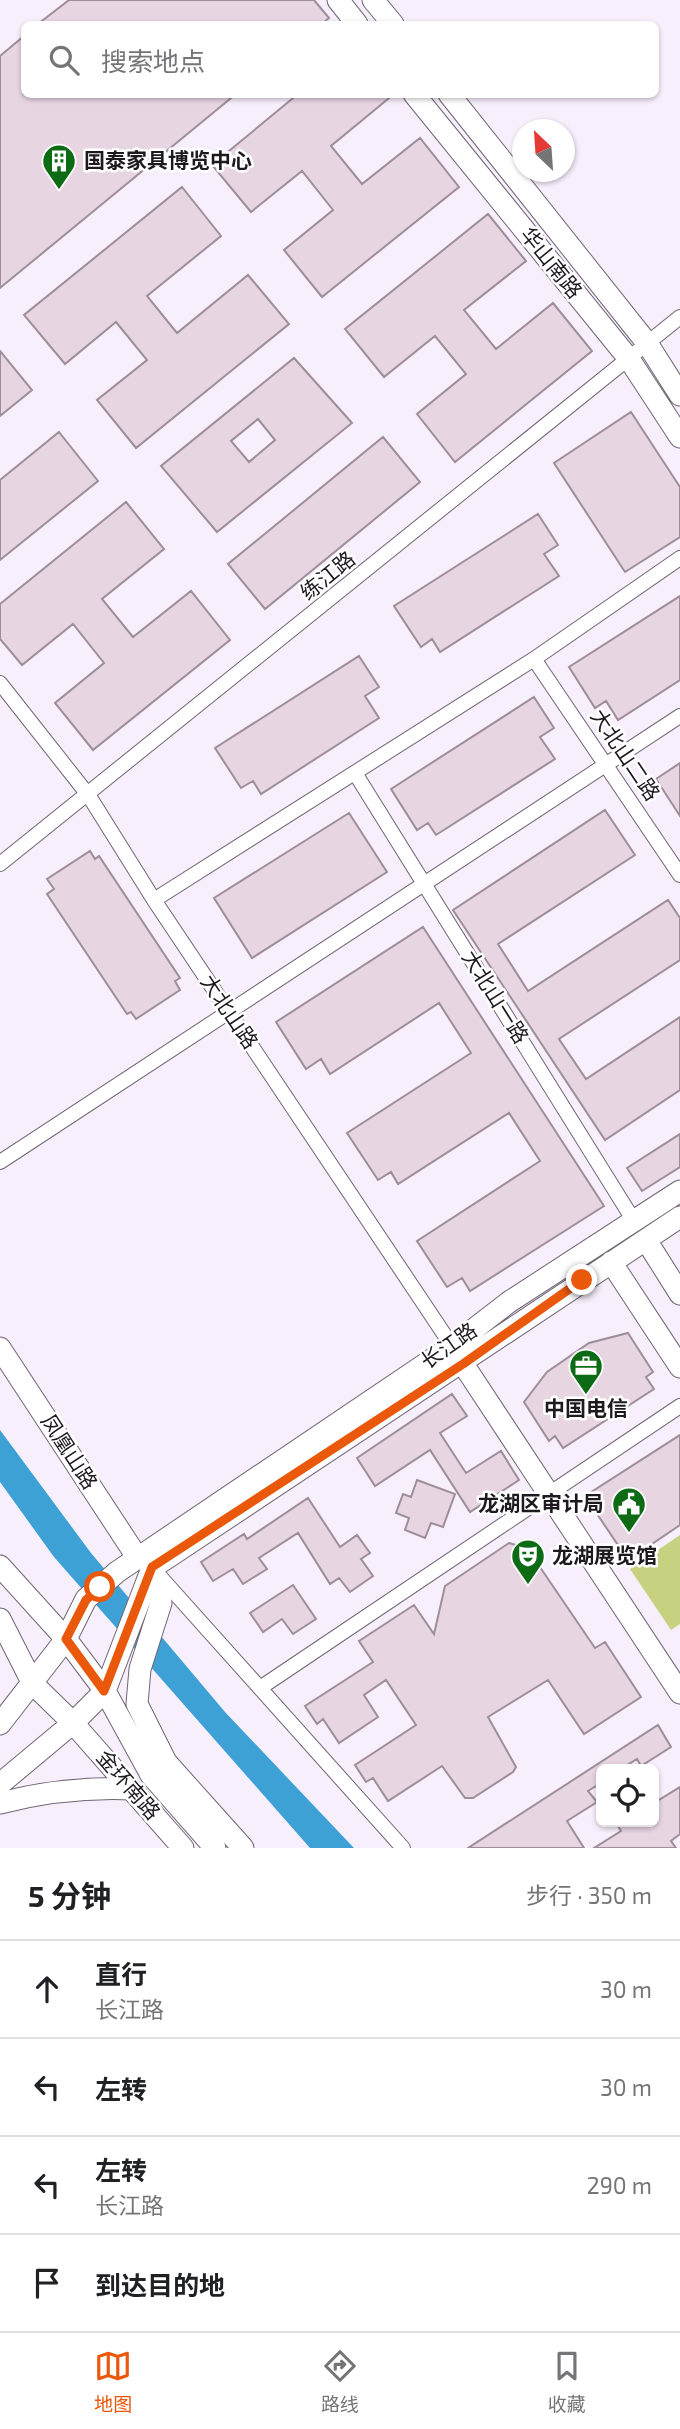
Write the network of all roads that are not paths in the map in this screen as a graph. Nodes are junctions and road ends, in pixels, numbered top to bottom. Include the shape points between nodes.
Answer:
1 (338, 0) edge
2 (373, 0) edge
3 (356, 21) edge
4 (390, 21) edge
5 (417, 98) edge
6 (452, 98) edge
7 (680, 317) edge
8 (647, 343) junction
9 (629, 359) junction
10 (680, 395) edge
11 (680, 437) edge
12 (680, 558) edge
13 (534, 659) junction
14 (0, 683) edge
15 (680, 716) edge
16 (606, 766) junction
17 (355, 773) junction
18 (89, 796) junction
19 (0, 864) edge
20 (680, 875) edge
21 (424, 883) junction
22 (154, 900) junction
23 (228, 1012) junction
24 (0, 1162) edge
25 (680, 1191) edge
26 (680, 1217) edge
27 (635, 1221) junction
28 (646, 1240) junction
29 (611, 1262) junction
30 (680, 1294) edge
31 (0, 1348) edge
32 (457, 1355) junction
33 (680, 1367) edge
34 (680, 1406) edge
35 (548, 1493) junction
36 (144, 1562) junction
37 (0, 1566) edge
38 (0, 1619) edge
39 (71, 1648) junction
40 (33, 1684) junction
41 (260, 1688) junction
42 (104, 1691) junction
43 (680, 1693) edge
44 (73, 1723) junction
45 (0, 1724) edge
46 (0, 1784) edge
47 (131, 1789) junction
48 (0, 1803) edge
49 (183, 1848) edge
50 (215, 1848) edge
51 (243, 1848) edge
52 (403, 1848) edge

1 - 3 street
2 - 4 street
5 - 9 street, 华山南路
6 - 8 street, 华山南路
7 - 8 street, 练江路
8 - 9 street, 练江路
8 - 10 street, 华山南路
9 - 11 street, 华山南路
9 - 18 street, 练江路
12 - 13 street
13 - 16 street, 大北山二路
13 - 17 street
14 - 18 street, 大北山路
15 - 16 street
16 - 20 street, 大北山二路
16 - 21 street
17 - 21 street, 大北山一路
17 - 22 street
18 - 19 street, 练江路
18 - 22 street, 大北山路
21 - 23 street
21 - 27 street, 大北山一路
22 - 23 street, 大北山路
23 - 24 street
23 - 32 street, 大北山路
25 - 27 street, 长江路
26 - 28 street, 长江路
27 - 32 street, 长江路 via 509,1302
28 - 29 street, 长江路
28 - 30 street
29 - 32 street, 长江路
29 - 33 street
31 - 36 street, 凤凰山路
32 - 35 street, 大北山路
32 - 36 street, 长江路
34 - 35 street
35 - 41 street
35 - 43 street, 大北山路
36 - 39 street, 长江路 via 117,1572 86,1600
36 - 41 street
36 - 42 street via 138,1606
36 - 51 street, 凤凰山路 via 161,1603 140,1669 136,1704 166,1762
37 - 39 street
38 - 40 street
39 - 40 street, 长江路
39 - 42 street, 金环南路
40 - 44 street, 金环南路
40 - 45 street, 长江路
41 - 52 street
42 - 44 street
42 - 50 street, 金环南路 via 151,1775
44 - 46 street
44 - 47 street, 金环南路
47 - 48 street via 45,1792
47 - 49 street, 金环南路

